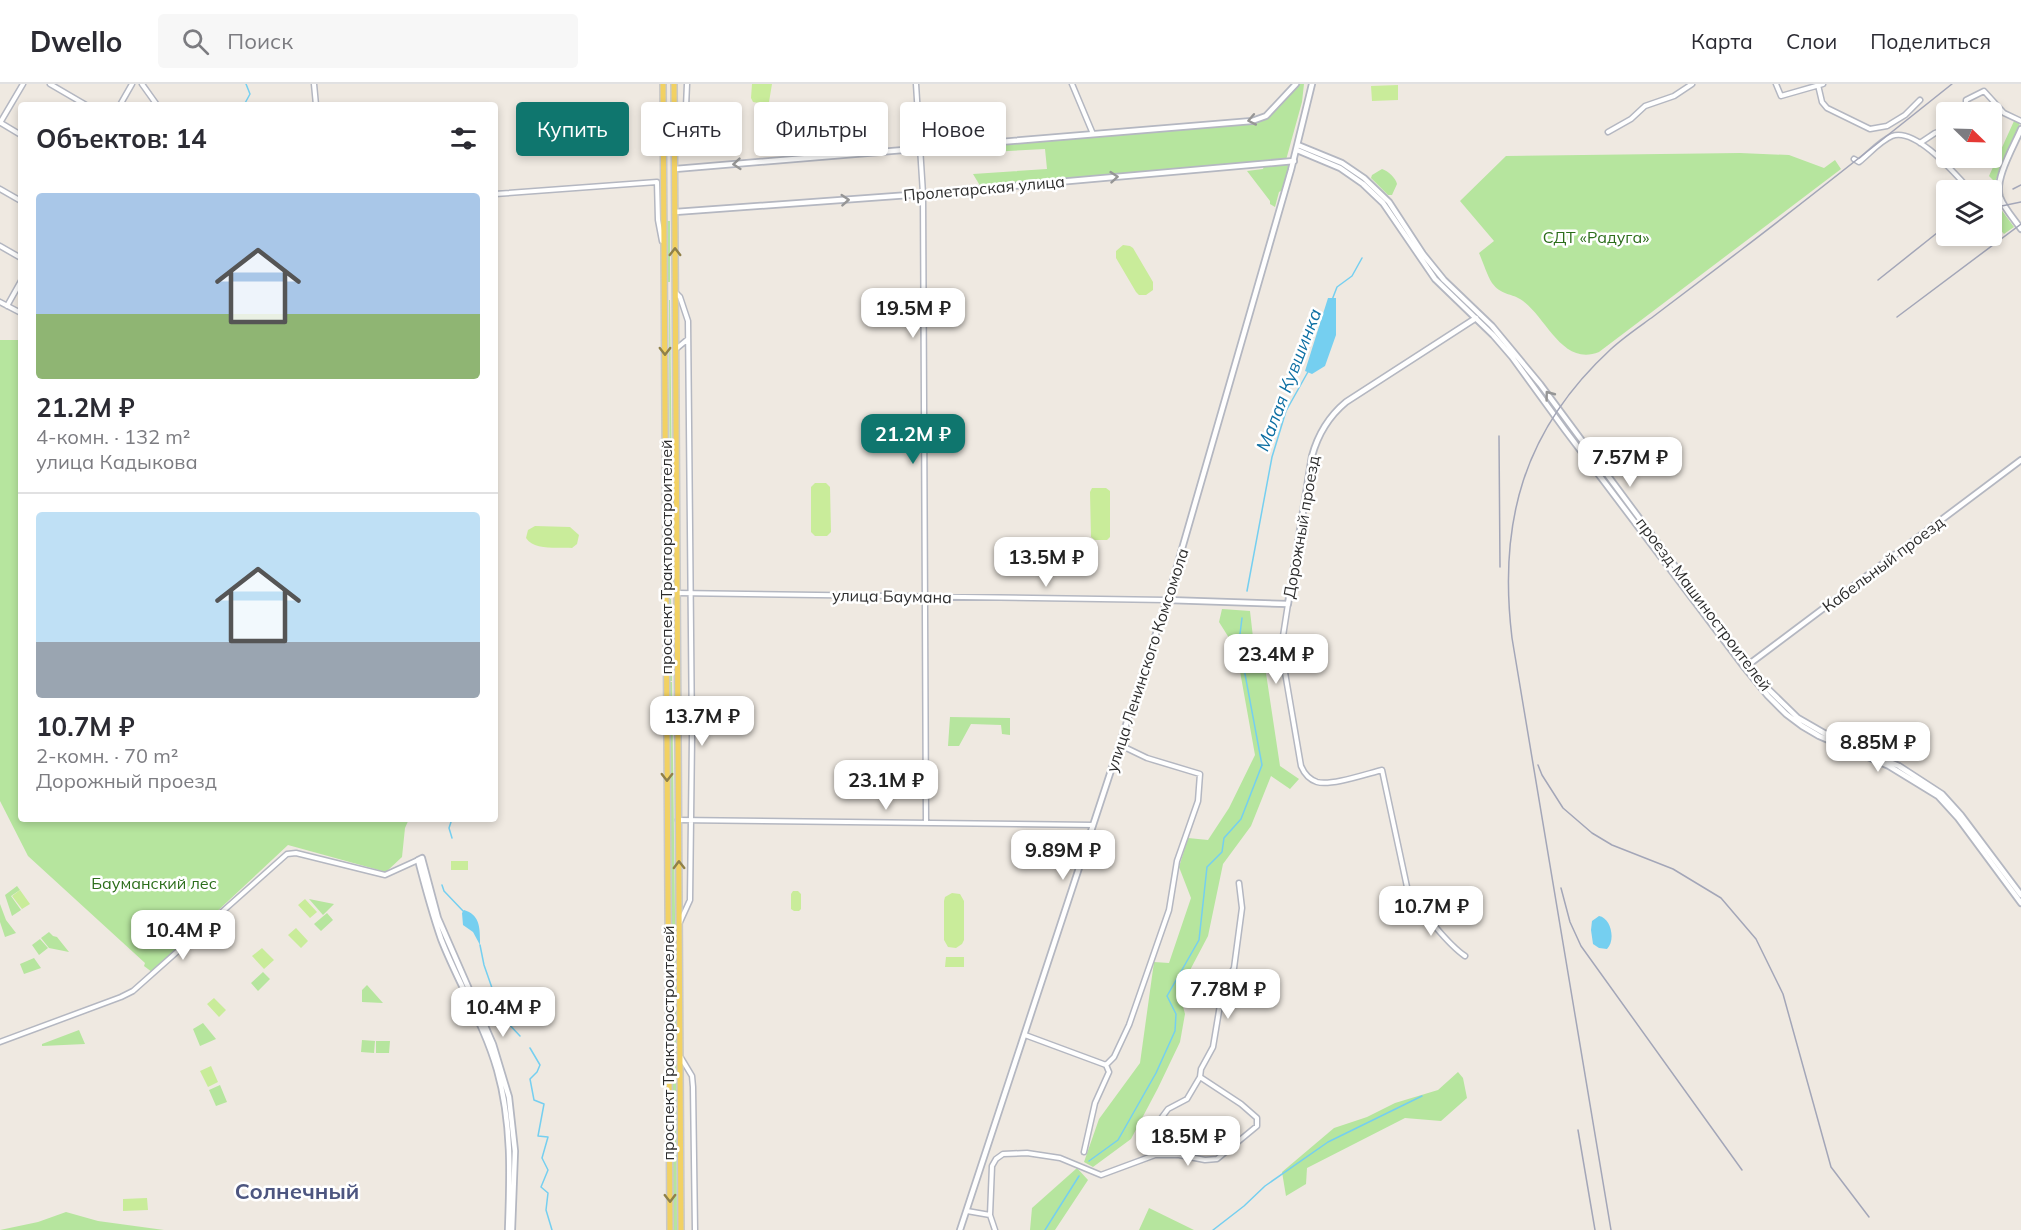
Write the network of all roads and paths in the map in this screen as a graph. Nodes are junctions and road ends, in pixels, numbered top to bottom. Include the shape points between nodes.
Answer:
1 (23, 84) edge
2 (50, 84) edge
3 (132, 84) edge
4 (142, 84) edge
5 (314, 84) edge
6 (663, 84) edge
7 (674, 84) edge
8 (687, 84) edge
9 (916, 84) edge
10 (1072, 84) edge
11 (1296, 84) edge
12 (1312, 84) edge
13 (1692, 84) edge
14 (1776, 84) edge
15 (1820, 85) edge
16 (1920, 100) dead end
17 (81, 102) edge
18 (122, 102) edge
19 (155, 102) edge
20 (316, 102) edge
21 (663, 102) edge
22 (674, 102) edge
23 (686, 102) edge
24 (917, 102) edge
25 (1966, 102) edge
26 (1994, 102) edge
27 (2002, 111) edge
28 (2021, 122) edge
29 (0, 123) edge
30 (2021, 129) edge
31 (1608, 132) dead end
32 (18, 133) edge
33 (1936, 133) edge
34 (1093, 134) junction
35 (1006, 141) edge
36 (1920, 143) junction
37 (1297, 147) junction
38 (900, 150) edge
39 (664, 156) edge
40 (675, 156) edge
41 (921, 156) edge
42 (1854, 159) dead end
43 (1294, 161) junction
44 (675, 169) junction
45 (664, 173) junction
46 (1961, 180) edge
47 (2000, 180) edge
48 (657, 182) junction
49 (0, 189) edge
50 (498, 194) edge
51 (923, 194) junction
52 (18, 199) edge
53 (2002, 201) edge
54 (664, 208) junction
55 (675, 212) junction
56 (2021, 229) edge
57 (0, 246) edge
58 (664, 250) junction
59 (18, 256) edge
60 (18, 286) edge
61 (675, 292) junction
62 (0, 302) edge
63 (7, 306) junction
64 (18, 312) edge
65 (1478, 317) junction
66 (688, 339) junction
67 (676, 349) junction
68 (2021, 460) edge
69 (666, 593) junction
70 (677, 593) junction
71 (690, 593) junction
72 (925, 597) junction
73 (1167, 600) junction
74 (1288, 604) junction
75 (1746, 667) junction
76 (1120, 745) junction
77 (678, 820) junction
78 (691, 820) junction
79 (926, 823) junction
80 (1094, 825) junction
81 (420, 859) joint
82 (1239, 883) dead end
83 (2009, 884) junction
84 (2021, 896) edge
85 (2021, 903) edge
86 (679, 923) junction
87 (1465, 956) dead end
88 (680, 994) junction
89 (668, 995) junction
90 (1024, 1035) junction
91 (0, 1042) edge
92 (680, 1056) junction
93 (1114, 1057) junction
94 (1106, 1065) junction
95 (1109, 1072) junction
96 (1200, 1077) junction
97 (1150, 1132) dead end
98 (1084, 1152) dead end
99 (967, 1211) junction
100 (990, 1215) junction
101 (510, 1230) edge
102 (670, 1230) edge
103 (681, 1230) edge
104 (695, 1230) edge
105 (960, 1230) edge
106 (995, 1230) edge

1 - 29 street
2 - 17 street
3 - 18 street
4 - 19 street
5 - 20 street
6 - 21 main road, проспект Тракторостроителей
7 - 22 main road, проспект Тракторостроителей
8 - 23 street
9 - 24 street
10 - 34 street
11 -> 34 street via 1266,116 1252,121
12 - 37 street, улица Ленинского Комсомола
13 - 31 street via 1674,96 1645,106
14 - 15 street via 1781,96
15 - 16 street via 1825,106 1870,129 1887,126
25 - 26 street via 1984,91
27 - 28 street
29 - 32 street
30 - 47 street
33 - 36 street
34 - 35 street
36 - 42 street via 1896,135 1859,162
36 - 46 street
37 - 43 street, улица Ленинского Комсомола
37 - 65 street, проезд Машиностроителей via 1351,172 1407,232 1435,279
38 -> 44 street
39 - 45 main road, проспект Тракторостроителей
40 - 44 main road, проспект Тракторостроителей
41 - 51 street
51 -> 43 street, Пролетарская улица
43 - 73 street, улица Ленинского Комсомола
44 - 45 main road
44 - 55 main road, проспект Тракторостроителей
45 - 48 street
45 - 54 main road, проспект Тракторостроителей
48 - 50 street
48 - 58 street
49 - 52 street
55 -> 51 street, Пролетарская улица
51 - 72 street
53 - 56 street
54 - 55 main road
54 - 58 main road, проспект Тракторостроителей
61 -> 55 main road, проспект Тракторостроителей
57 - 59 street
58 -> 69 main road, проспект Тракторостроителей
60 - 63 street
61 - 66 street, проспект Тракторостроителей via 687,315
61 - 67 main road, проспект Тракторостроителей
62 - 63 street
63 - 64 street
65 - 74 street, Дорожный проезд via 1346,402 1328,420 1312,456
65 - 75 street, проезд Машиностроителей
66 - 67 street
66 - 71 street, проспект Тракторостроителей
67 - 70 main road, проспект Тракторостроителей
68 - 75 street, Кабельный проезд
69 - 70 main road
69 -> 89 main road, проспект Тракторостроителей
70 - 71 street, улица Баумана
70 - 77 main road, проспект Тракторостроителей
71 - 72 street, улица Баумана
71 - 78 street, проспект Тракторостроителей
72 - 73 street, улица Баумана
72 - 79 street
73 - 74 street, улица Баумана
73 - 76 street, улица Ленинского Комсомола
74 - 87 street, Дорожный проезд via 1281,649 1304,772 1311,780 1322,783 1382,770 1410,902
75 - 83 street, проезд Машиностроителей via 1786,714 1832,742 1889,766 1938,796
76 - 80 street, улица Ленинского Комсомола
76 - 93 street via 1200,774 1200,791 1177,861 1169,910 1130,1025
77 - 78 street
86 -> 77 main road, проспект Тракторостроителей
78 - 79 street
78 - 86 street, проспект Тракторостроителей via 690,900
79 - 80 street
80 - 90 street, улица Ленинского Комсомола
81 - 91 street via 385,875 296,853 285,855 129,993
81 - 101 street via 444,939 493,1044 504,1078 512,1151
82 - 96 street via 1242,908 1234,968 1223,987 1213,1047
83 - 84 street, проезд Машиностроителей
83 - 85 street
86 - 88 main road, проспект Тракторостроителей
88 - 89 main road
88 - 92 main road, проспект Тракторостроителей
89 -> 102 main road, проспект Тракторостроителей
90 - 94 street
90 - 99 street, улица Ленинского Комсомола
92 - 103 main road, проспект Тракторостроителей
92 - 104 street via 692,1076
93 - 94 street
93 - 95 street
94 - 95 street
95 - 98 street via 1095,1103
96 - 97 street via 1187,1099 1168,1109
96 - 100 street via 1257,1118 1257,1126 1217,1159 1155,1155 1101,1175 1060,1158 1003,1154 992,1166
99 - 100 street
99 - 105 street, улица Ленинского Комсомола
100 - 106 street

